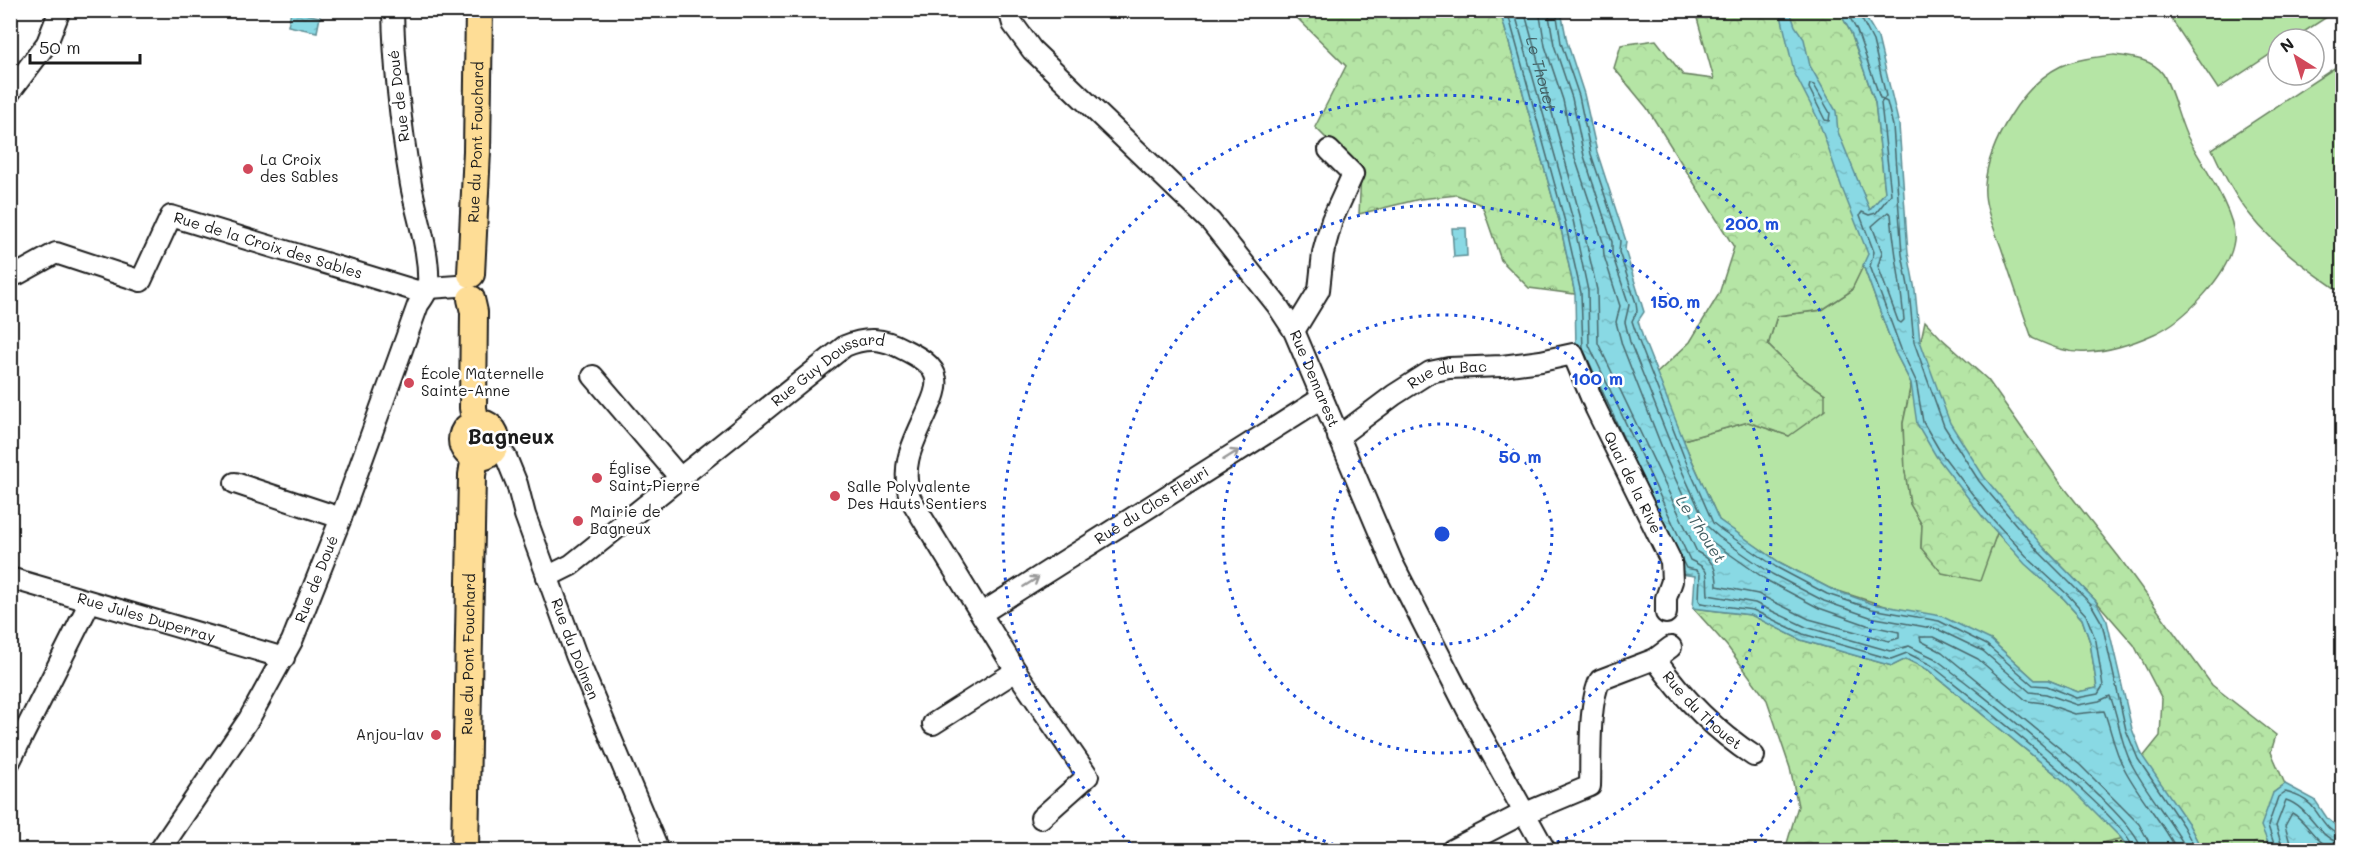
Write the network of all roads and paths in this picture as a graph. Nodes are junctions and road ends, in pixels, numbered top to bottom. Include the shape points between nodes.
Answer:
1 (60, 10) edge
2 (393, 10) edge
3 (479, 10) edge
4 (1009, 10) edge
5 (10, 93) edge
6 (1329, 150) dead end
7 (10, 275) edge
8 (467, 286) junction
9 (429, 288) junction
10 (1294, 331) junction
11 (1573, 354) joint
12 (593, 376) dead end
13 (1322, 398) junction
14 (1338, 437) junction
15 (485, 452) junction
16 (681, 479) junction
17 (235, 483) dead end
18 (341, 518) junction
19 (547, 577) junction
20 (10, 578) edge
21 (90, 602) junction
22 (982, 613) junction
23 (1666, 613) dead end
24 (1671, 647) dead end
25 (284, 658) junction
26 (1655, 659) junction
27 (1016, 671) junction
28 (933, 724) dead end
29 (1754, 756) dead end
30 (10, 761) edge
31 (1525, 815) junction
32 (1041, 818) dead end
33 (160, 850) edge
34 (465, 850) edge
35 (658, 850) edge
36 (1452, 850) edge
37 (1545, 850) edge

1 - 5 street via 47,43
2 - 9 street, Rue de Doué via 400,116 427,256
3 - 8 main road, Rue du Pont Fouchard via 477,151
4 - 10 street, Rue Demarest via 1013,24 1032,50 1211,222
6 - 10 street via 1353,174 1332,220 1319,290
7 - 9 street, Rue de la Croix des Sables via 56,254 141,281 171,216 417,291
8 - 9 street
8 - 15 main road, Rue du Pont Fouchard via 474,312 476,423 466,429 462,440 465,451
9 - 18 street, Rue de Doué via 418,304
10 - 13 street, Rue Demarest
11 - 14 street, Rue du Bac via 1502,366 1430,372
11 - 23 street, Quai de la Rive via 1671,561
12 - 16 street
13 - 14 street, Rue Demarest
22 -> 13 street, Rue du Clos Fleuri
14 - 31 street, Rue Demarest via 1392,562
15 - 19 street, Rue du Dolmen via 506,457
15 - 34 main road, Rue du Pont Fouchard via 472,475
16 - 19 street, Rue Guy Doussard via 571,565
16 - 22 street, Rue Guy Doussard via 845,346 870,338 894,344 927,363 936,378 934,398 909,455 906,482 910,498
17 - 18 street
18 - 25 street, Rue de Doué
19 - 35 street, Rue du Dolmen
20 - 21 street, Rue Jules Duperray
21 - 25 street, Rue Jules Duperray
21 - 30 street
22 - 27 street, Rue Guy Doussard
24 - 26 street
25 - 33 street, Rue de Doué via 249,719
26 - 29 street, Rue du Thouet via 1697,711 1726,738
26 - 31 street via 1600,680 1596,687 1590,786
27 - 28 street
27 - 32 street, Rue Guy Doussard via 1089,776
31 - 36 street
31 - 37 street, Rue Demarest

